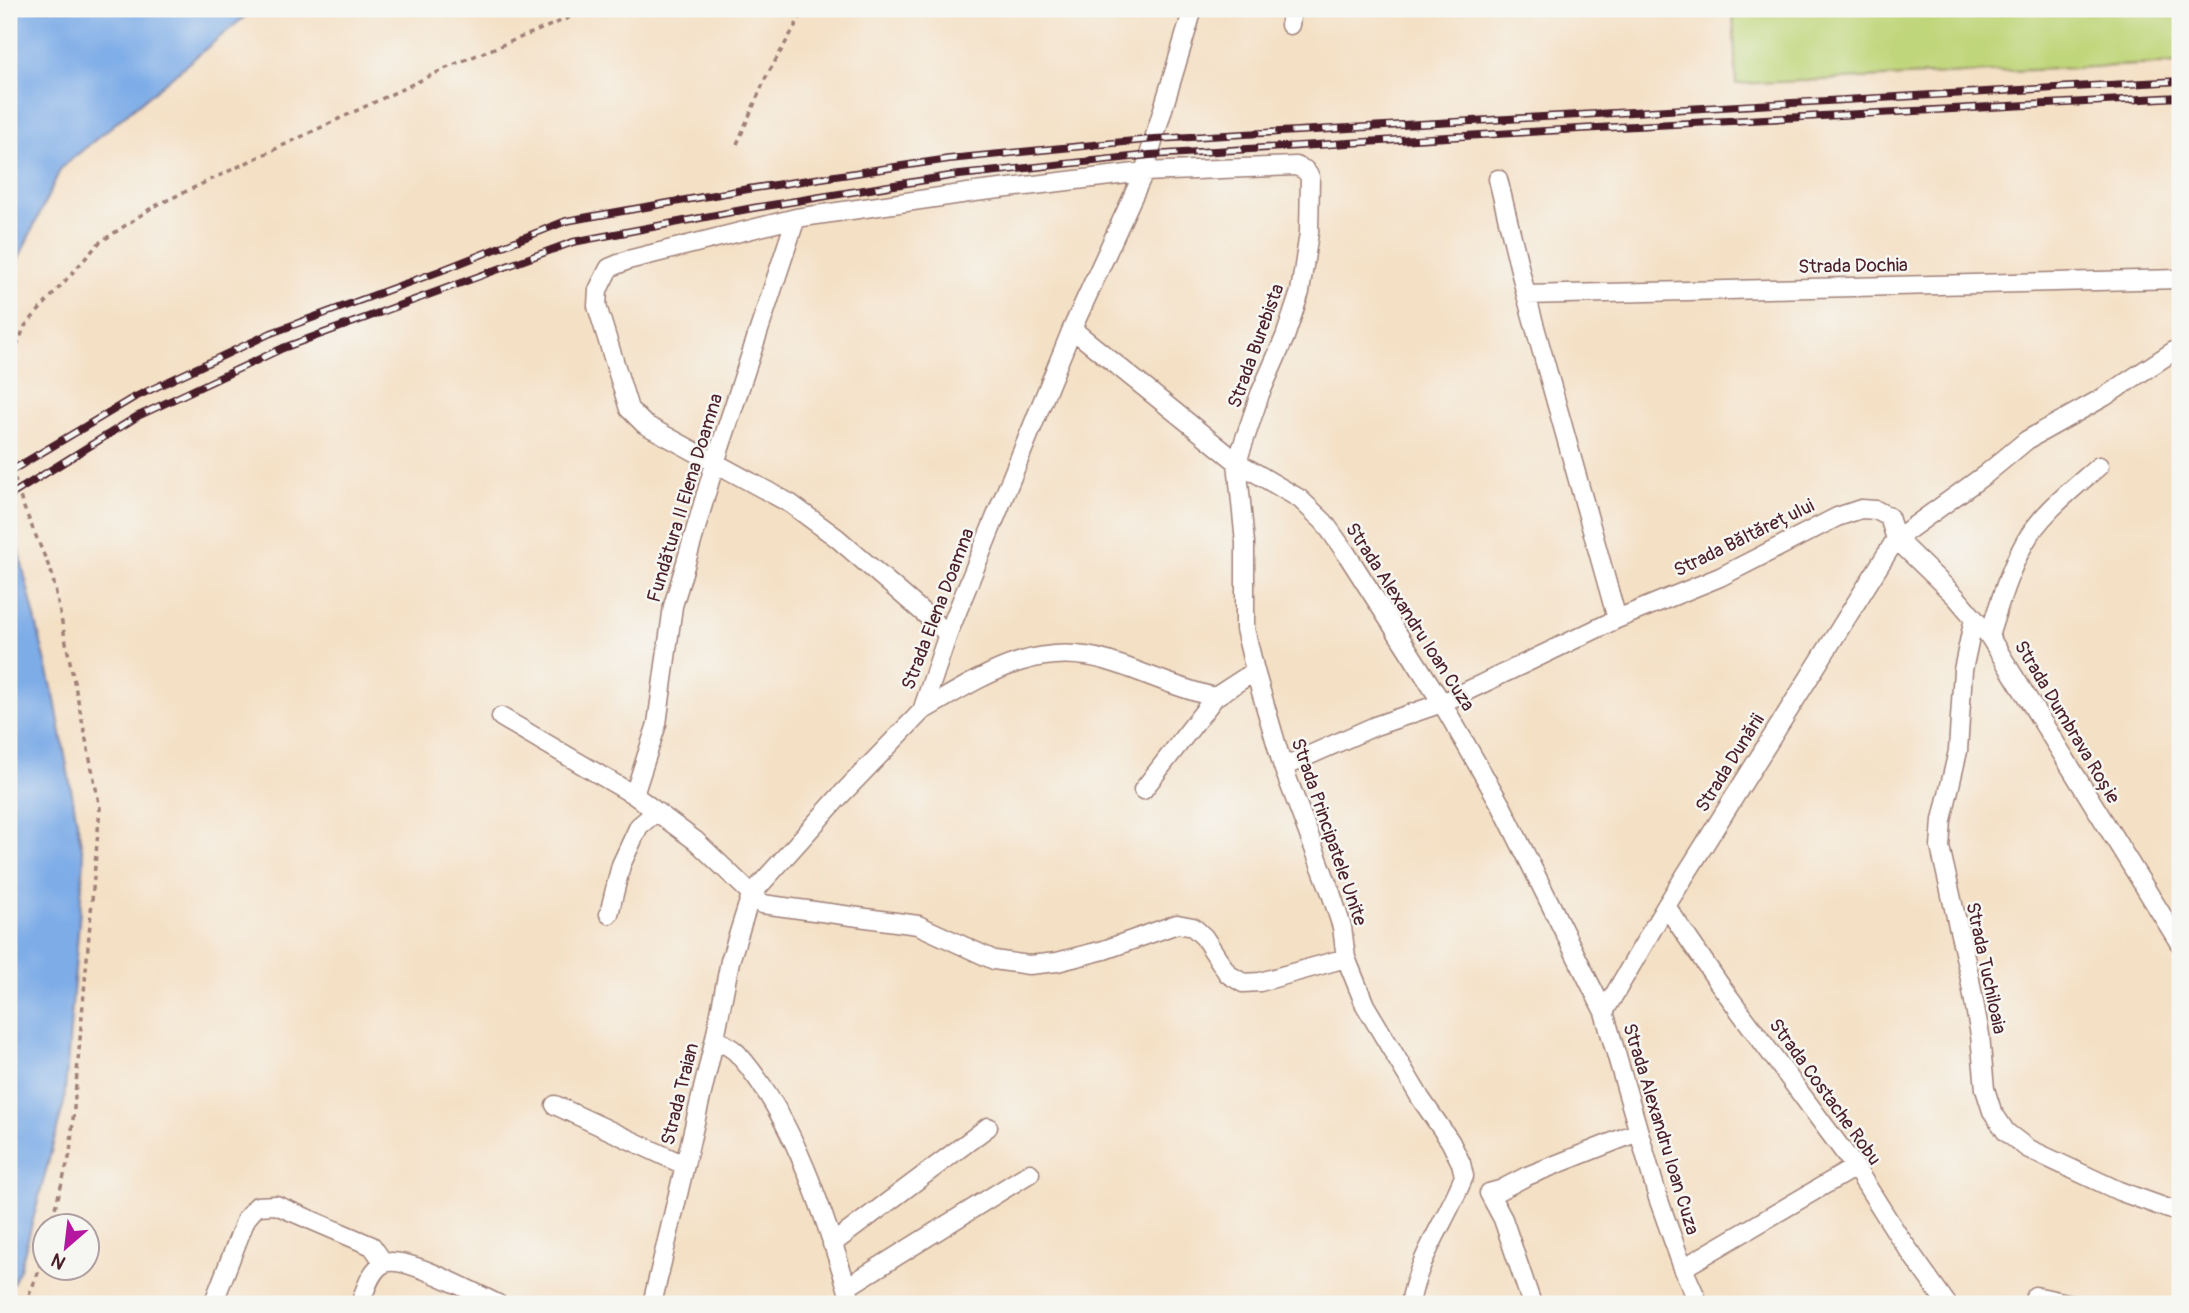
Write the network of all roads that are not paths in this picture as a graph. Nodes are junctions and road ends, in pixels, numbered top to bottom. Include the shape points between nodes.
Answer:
1 (1193, 9) edge
2 (1144, 172) junction
3 (1498, 180) dead end
4 (796, 218) junction
5 (2180, 279) edge
6 (1526, 295) junction
7 (1072, 329) junction
8 (2180, 346) edge
9 (1237, 461) junction
10 (715, 463) junction
11 (2099, 466) dead end
12 (1896, 539) junction
13 (1974, 618) junction
14 (1617, 619) junction
15 (948, 634) junction
16 (1989, 636) junction
17 (1255, 671) junction
18 (1215, 696) junction
19 (1442, 703) junction
20 (922, 711) junction
21 (501, 717) dead end
22 (1283, 767) junction
23 (1143, 790) dead end
24 (634, 795) junction
25 (656, 812) junction
26 (751, 895) junction
27 (1666, 906) junction
28 (609, 914) dead end
29 (2180, 944) edge
30 (1346, 958) junction
31 (1604, 1012) junction
32 (715, 1038) junction
33 (555, 1105) dead end
34 (988, 1127) dead end
35 (1638, 1132) junction
36 (684, 1165) junction
37 (1855, 1167) junction
38 (1030, 1173) dead end
39 (1464, 1176) junction
40 (1489, 1193) junction
41 (2180, 1213) edge
42 (832, 1244) junction
43 (384, 1263) junction
44 (1683, 1268) junction
45 (850, 1296) edge
46 (2035, 1296) dead end
47 (213, 1304) edge
48 (360, 1304) edge
49 (498, 1304) edge
50 (652, 1304) edge
51 (1410, 1304) edge
52 (1532, 1304) edge
53 (1699, 1304) edge
54 (1947, 1304) edge
55 (2072, 1304) edge

1 - 2 street
2 - 4 street
2 - 7 street
2 - 9 street, Strada Burebista via 1296,166 1310,177 1309,233 1300,292
3 - 6 street
4 - 10 street, Fundătura II Elena Doamna
4 - 10 street via 628,260 609,268 598,290 597,306 629,409 644,424
5 - 6 street, Strada Dochia
6 - 14 street
7 - 9 street, Strada Alexandru Ioan Cuza
7 - 15 street, Strada Elena Doamna
8 - 12 street via 2104,397 2027,440
9 - 17 street, Strada Principatele Unite via 1245,543 1245,629
9 - 19 street, Strada Alexandru Ioan Cuza via 1300,499 1324,522
10 - 15 street via 815,521
10 - 24 street, Fundătura II Elena Doamna via 673,606 657,724
11 - 16 street via 2050,511 2025,543
12 - 13 street, Strada Dumbrava Roșie
12 - 14 street, Strada Băltărețului via 1889,517 1861,509 1720,577
12 - 27 street, Strada Dunării
13 - 16 street, Strada Dumbrava Roșie
13 - 41 street, Strada Tuchiloaia via 1964,670 1958,751 1940,847 1969,974 1992,1111 2006,1132 2027,1148 2119,1191
14 - 19 street, Strada Băltărețului
15 - 20 street, Strada Elena Doamna
16 - 29 street, Strada Dumbrava Roșie
17 - 18 street
17 - 22 street, Strada Principatele Unite
18 - 20 street via 1105,661 1039,656 998,669
18 - 23 street
19 - 22 street, Strada Băltărețului via 1375,726
19 - 31 street, Strada Alexandru Ioan Cuza via 1502,807
20 - 26 street, Strada Elena Doamna
21 - 24 street
22 - 30 street, Strada Principatele Unite via 1331,892
24 - 25 street
25 - 26 street via 696,841
25 - 28 street via 639,826 621,865
26 - 30 street via 772,906 918,925 994,960 1029,965 1104,950 1177,924 1193,927 1228,974 1242,983
26 - 32 street, Strada Traian via 730,961
27 - 31 street, Strada Dunării
27 - 37 street, Strada Costache Robu
30 - 39 street, Strada Principatele Unite via 1365,1005 1450,1141
31 - 35 street, Strada Alexandru Ioan Cuza
32 - 36 street, Strada Traian
32 - 42 street via 735,1051 786,1123
33 - 36 street
34 - 42 street
35 - 40 street
35 - 44 street, Strada Alexandru Ioan Cuza
36 - 50 street, Strada Traian
37 - 44 street
37 - 54 street, Strada Costache Robu
38 - 45 street
39 - 40 street
39 - 51 street via 1432,1239
40 - 52 street via 1503,1219
42 - 45 street
43 - 47 street via 372,1245 276,1205 257,1206 246,1219
43 - 48 street via 374,1272
43 - 49 street via 411,1265
44 - 53 street, Strada Alexandru Ioan Cuza
46 - 55 street

